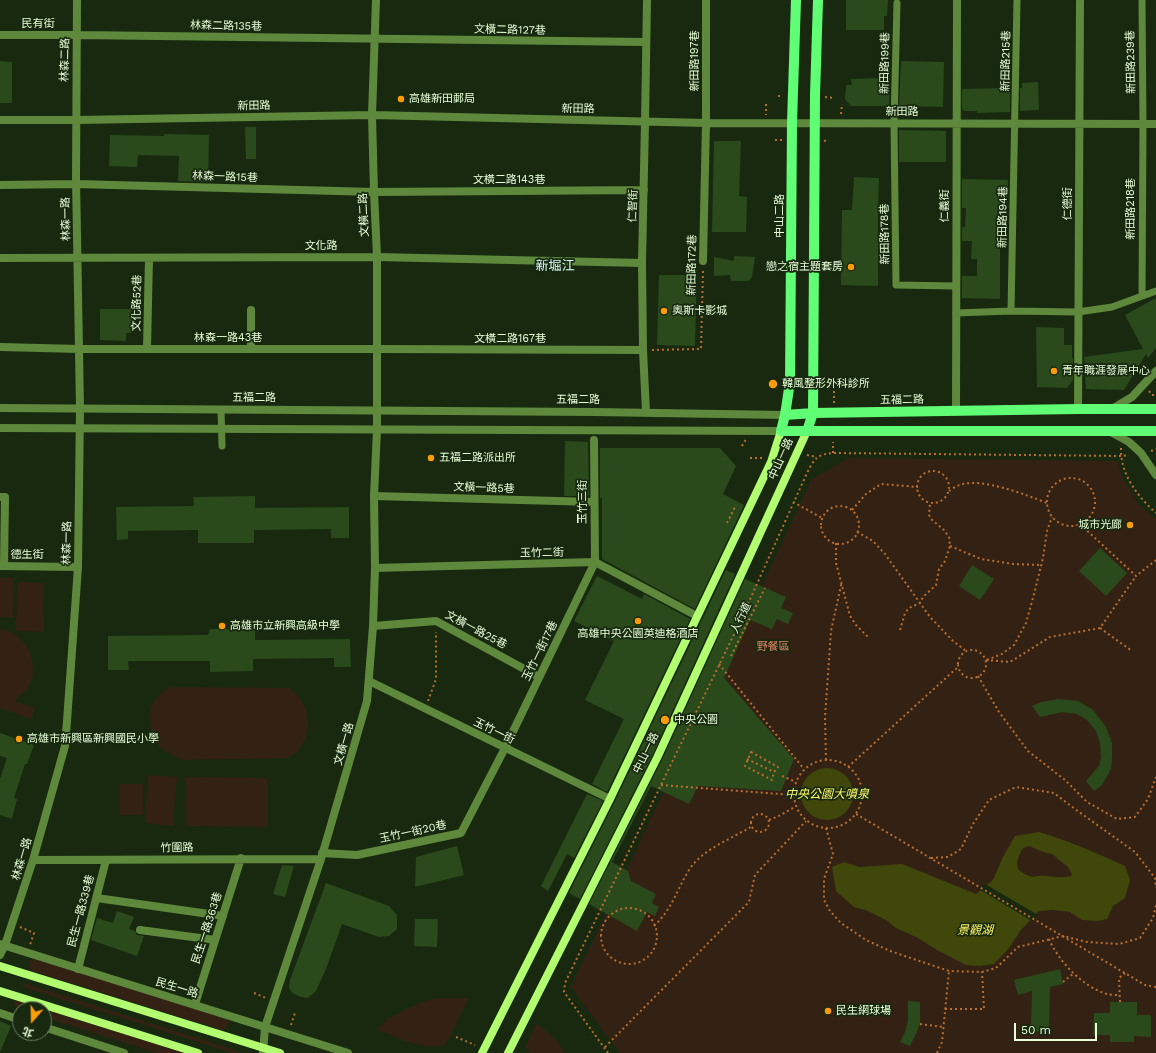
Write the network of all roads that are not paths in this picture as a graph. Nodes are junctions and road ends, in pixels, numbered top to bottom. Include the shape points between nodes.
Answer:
1 (77, 0) edge
2 (376, 0) edge
3 (647, 0) edge
4 (706, 0) edge
5 (796, 0) edge
6 (818, 0) edge
7 (957, 0) edge
8 (1017, 0) edge
9 (1080, 0) edge
10 (1142, 0) edge
11 (897, 3) dead end
12 (0, 35) edge
13 (77, 35) junction
14 (374, 40) junction
15 (646, 42) junction
16 (372, 115) junction
17 (0, 120) edge
18 (76, 120) junction
19 (645, 122) junction
20 (706, 122) junction
21 (816, 122) junction
22 (792, 123) junction
23 (894, 123) junction
24 (957, 123) junction
25 (1016, 123) junction
26 (1079, 124) junction
27 (1143, 124) junction
28 (1156, 124) edge
29 (76, 184) junction
30 (0, 185) edge
31 (644, 190) junction
32 (374, 192) junction
33 (377, 257) junction
34 (0, 258) edge
35 (149, 258) junction
36 (78, 259) junction
37 (703, 261) road end
38 (642, 263) junction
39 (956, 286) junction
40 (1156, 290) edge
41 (1142, 295) junction
42 (251, 310) dead end
43 (1011, 311) junction
44 (1078, 312) junction
45 (956, 313) junction
46 (0, 347) edge
47 (147, 348) junction
48 (80, 349) junction
49 (251, 349) junction
50 (377, 349) junction
51 (643, 350) junction
52 (1156, 371) edge
53 (0, 408) edge
54 (80, 409) junction
55 (1078, 409) junction
56 (1156, 409) edge
57 (221, 410) junction
58 (1111, 410) junction
59 (377, 411) junction
60 (956, 411) junction
61 (646, 412) junction
62 (813, 413) junction
63 (786, 415) junction
64 (0, 428) edge
65 (80, 428) junction
66 (221, 428) junction
67 (377, 429) junction
68 (1108, 430) junction
69 (781, 431) junction
70 (807, 431) junction
71 (1156, 431) edge
72 (594, 440) dead end
73 (222, 446) dead end
74 (1156, 476) edge
75 (374, 496) junction
76 (0, 497) edge
77 (594, 502) junction
78 (595, 562) junction
79 (2, 566) edge
80 (78, 567) junction
81 (375, 568) junction
82 (697, 616) junction
83 (373, 626) junction
84 (539, 677) junction
85 (369, 681) junction
86 (505, 748) junction
87 (610, 799) junction
88 (322, 856) junction
89 (242, 858) junction
90 (33, 860) junction
91 (106, 860) junction
92 (97, 898) junction
93 (223, 916) junction
94 (140, 930) dead end
95 (215, 940) junction
96 (2, 945) edge
97 (0, 955) edge
98 (0, 966) edge
99 (78, 969) junction
100 (0, 991) edge
101 (195, 1004) junction
102 (0, 1013) edge
103 (12, 1017) edge
104 (264, 1027) junction
105 (52, 1030) edge
106 (263, 1051) edge
107 (483, 1051) edge
108 (124, 1053) edge
109 (198, 1053) edge
110 (280, 1053) edge
111 (348, 1053) edge
112 (508, 1053) edge

1 - 13 street, 林森二路
2 - 14 street, 文橫二路
3 - 15 street, 仁智街
4 - 20 street, 新田路197巷
5 - 22 main road, 中山二路
6 - 21 main road
7 - 24 street, 仁義街
8 - 25 lane, 新田路215巷
9 - 26 street, 仁德街
10 - 27 lane, 新田路239巷
11 - 23 lane, 新田路199巷
12 - 13 street, 民有街
13 - 14 street, 林森二路135巷
13 - 18 street, 林森二路
14 - 15 street, 文橫二路127巷
14 - 16 street, 文橫二路
15 - 19 street, 仁智街
16 - 18 street, 新田路
16 - 19 street, 新田路
16 - 32 street, 文橫二路
17 - 18 street, 新田路
18 - 29 street, 林森一路
19 - 20 street, 新田路
19 - 31 street, 仁智街
20 - 22 street, 新田路
20 - 37 street, 新田路172巷
21 - 22 street, 新田路
21 - 23 street, 新田路
21 - 62 main road
22 - 63 main road, 中山二路 via 790,382
23 - 24 street, 新田路
23 - 39 lane, 新田路178巷 via 896,285
24 - 25 street, 新田路
24 - 39 street, 仁義街
25 - 26 street, 新田路
25 - 43 lane, 新田路194巷
26 - 27 street, 新田路
26 - 44 street, 仁德街
27 - 28 street, 新田路
27 - 41 lane, 新田路218巷
29 - 30 street, 林森一路15巷
29 - 32 street, 林森一路15巷
29 - 36 street, 林森一路
31 - 32 street, 文橫二路143巷
31 - 38 street, 仁智街
32 - 33 street, 文橫二路
33 - 35 street, 文化路
33 - 38 street, 文化路
33 - 50 street, 文橫二路
34 - 36 street, 文化路
35 - 36 street, 文化路
35 - 47 street, 文化路52巷
36 - 48 street, 林森一路
38 - 51 street, 仁智街
39 - 45 street, 仁義街
40 - 41 lane
41 - 44 lane via 1112,307
42 - 49 street
43 - 44 lane
43 - 45 lane
44 - 55 street, 仁德街
45 - 60 street, 仁義街
46 - 48 street, 林森一路43巷
47 - 48 street, 林森一路43巷
47 - 49 street, 林森一路43巷
48 - 54 street, 林森一路
49 - 50 street, 林森一路43巷
50 - 51 street, 文橫二路167巷
50 - 59 street, 文橫二路
51 - 61 street, 仁智街
52 - 58 street via 1132,397
53 - 54 street, 五福二路
54 - 57 street, 五福二路
54 - 65 street, 林森一路
55 - 58 main road, 五福二路
55 - 60 main road, 五福二路
56 - 58 main road, 五福二路
57 - 59 street, 五福二路
57 - 66 lane
59 - 61 street, 五福二路
59 - 67 street, 文橫二路
60 - 62 main road, 五福二路
61 - 63 street, 五福二路
62 - 63 main road, 五福二路
62 - 70 main road, 中山一路
63 - 69 main road, 中山二路
64 - 65 street
65 - 66 street
65 - 80 street, 林森一路
66 - 67 street
66 - 73 lane
67 - 69 street
67 - 75 street, 文橫一路
68 - 70 main road
68 - 71 main road
68 - 74 street via 1129,442 1141,453
69 - 70 main road
69 - 82 main road, 中山一路 via 771,462
70 - 112 main road, 中山一路 via 657,758
72 - 77 street, 玉竹三街
75 - 77 street, 文橫一路5巷
75 - 81 street, 文橫一路
76 - 79 street via 5,497
77 - 78 street, 玉竹三街
78 - 81 street, 玉竹二街
78 - 82 street, 玉竹二街
78 - 84 street, 玉竹一街17巷
79 - 80 street, 德生街
80 - 90 street, 林森一路 via 65,746
81 - 83 street, 文橫一路
82 - 87 main road, 中山一路
83 - 84 street, 文橫一路25巷 via 436,621
83 - 85 street, 文橫一路
84 - 86 street, 玉竹一街17巷
85 - 86 street, 玉竹一街
85 - 88 street, 文橫一路 via 367,701
86 - 87 street, 玉竹一街
86 - 88 street, 玉竹一街20巷 via 461,833 357,855
87 - 107 main road, 中山一路
88 - 89 street, 竹圍路
88 - 104 street, 文橫一路
89 - 91 street, 竹圍路
89 - 93 street, 民生一路363巷
90 - 91 street, 竹圍路
90 - 96 street, 林森一路
91 - 92 street, 民生一路339巷
92 - 93 street
92 - 99 street, 民生一路339巷
93 - 95 street, 民生一路363巷
94 - 95 street
95 - 101 street, 民生一路363巷
96 - 97 street, 林森一路
96 - 99 street, 民生一路
98 - 106 main road
99 - 101 street, 民生一路
100 - 109 main road
101 - 104 street, 民生一路
102 - 103 street
104 - 106 street, 文橫一路
104 - 111 street, 民生一路
105 - 108 street
106 - 110 main road

